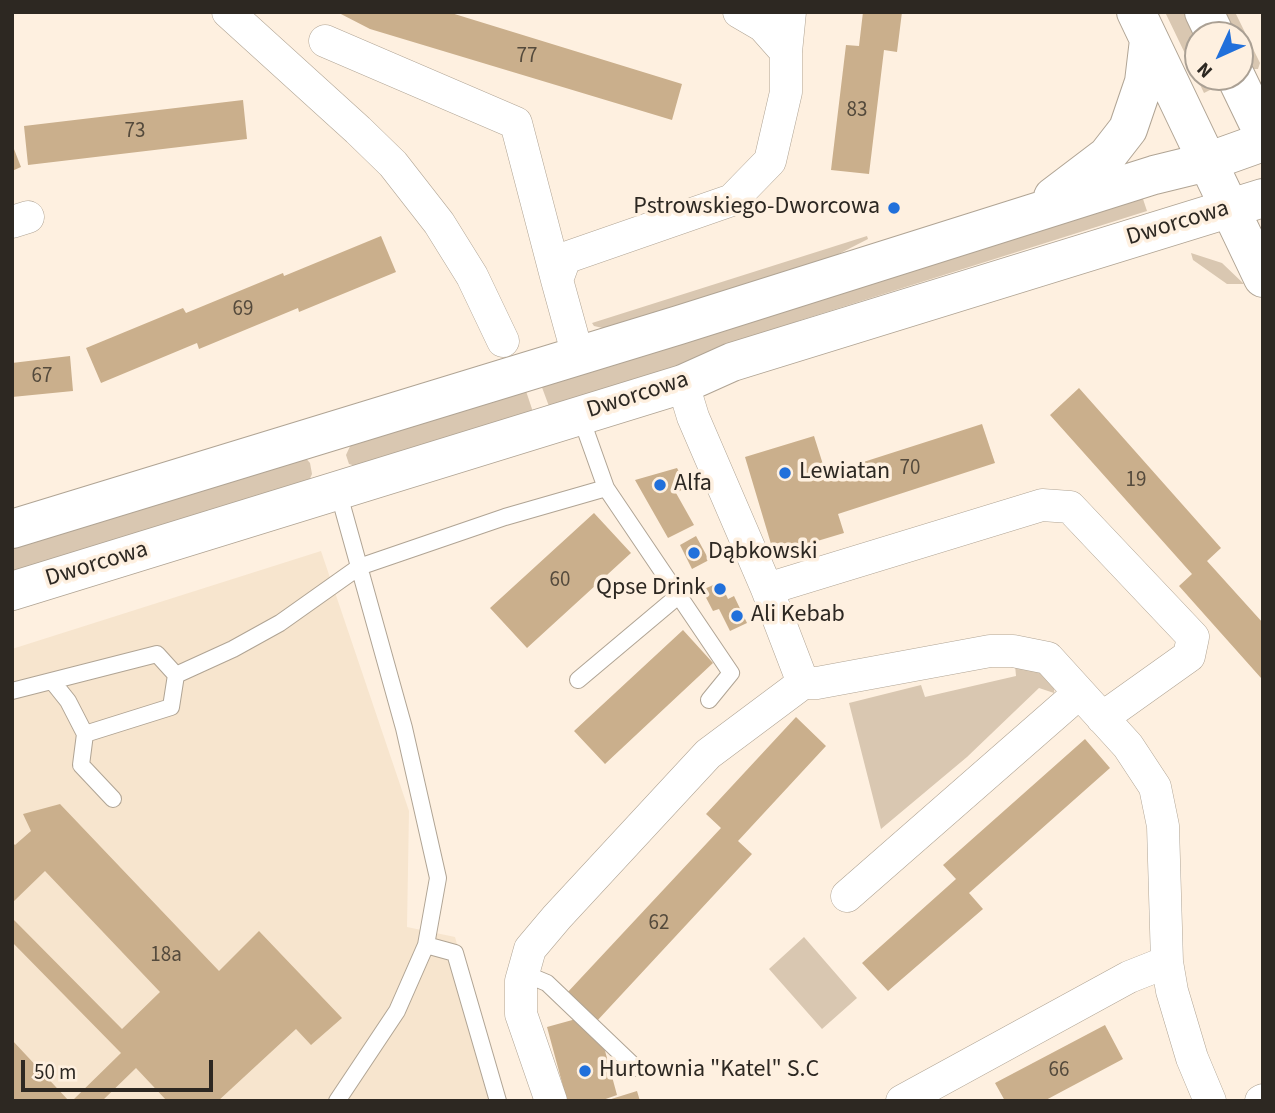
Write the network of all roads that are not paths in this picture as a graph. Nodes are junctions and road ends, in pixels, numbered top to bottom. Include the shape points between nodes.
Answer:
1 (228, 12) edge
2 (739, 12) edge
3 (790, 12) edge
4 (1143, 26) edge
5 (325, 41) dead end
6 (786, 52) junction
7 (1243, 91) edge
8 (1263, 133) edge
9 (1263, 142) edge
10 (1207, 162) junction
11 (1246, 203) edge
12 (1030, 215) junction
13 (1263, 278) edge
14 (557, 280) junction
15 (503, 341) dead end
16 (578, 356) junction
17 (683, 384) junction
18 (580, 415) junction
19 (323, 435) junction
20 (606, 488) junction
21 (338, 490) junction
22 (12, 529) edge
23 (359, 567) junction
24 (768, 589) junction
25 (12, 591) edge
26 (678, 596) junction
27 (176, 675) junction
28 (578, 680) dead end
29 (52, 681) junction
30 (803, 683) junction
31 (12, 691) edge
32 (1078, 694) junction
33 (709, 700) dead end
34 (1102, 718) junction
35 (85, 734) junction
36 (113, 799) dead end
37 (847, 896) dead end
38 (426, 945) junction
39 (1167, 962) junction
40 (523, 973) junction
41 (636, 1068) dead end
42 (337, 1101) edge
43 (498, 1101) edge
44 (551, 1101) edge
45 (902, 1101) edge
46 (1210, 1101) edge

1 - 15 street via 393,164 439,223 472,276
2 - 6 street via 763,26
3 - 6 street
4 - 10 street
4 - 12 street via 1144,82 1128,129 1107,156
5 - 14 street via 516,123
6 - 14 street via 786,92 770,162 732,200 565,258
7 - 8 street
9 - 10 street, Dworcowa
10 - 11 street
10 - 12 street, Dworcowa
11 - 13 street
11 - 17 street, Dworcowa via 732,362
12 - 16 street, Dworcowa
14 - 16 street
16 - 19 street, Dworcowa
17 - 18 street, Dworcowa
17 - 24 street
18 - 20 lane
18 - 21 street, Dworcowa
19 - 21 street
19 - 22 street, Dworcowa
20 - 23 lane
20 - 26 lane
21 - 23 lane
21 - 25 street, Dworcowa
23 - 27 lane via 280,623
23 - 38 lane via 404,728 438,878
24 - 30 street
24 - 34 street via 1042,505 1070,507 1193,637 1189,656
26 - 28 lane
26 - 33 lane via 731,673
27 - 29 lane via 157,654
27 - 35 lane via 171,707
29 - 31 lane
29 - 35 lane
30 - 32 street via 1013,651 1048,658
30 - 40 street via 708,754 557,917 530,949
32 - 34 street
32 - 37 street
34 - 39 street via 1128,746 1155,787 1163,826
35 - 36 lane via 81,765
38 - 42 lane via 397,1011
38 - 43 lane via 455,953
39 - 45 street via 1129,977
39 - 46 street via 1192,1058
40 - 41 lane via 547,983
40 - 44 street via 521,1014

